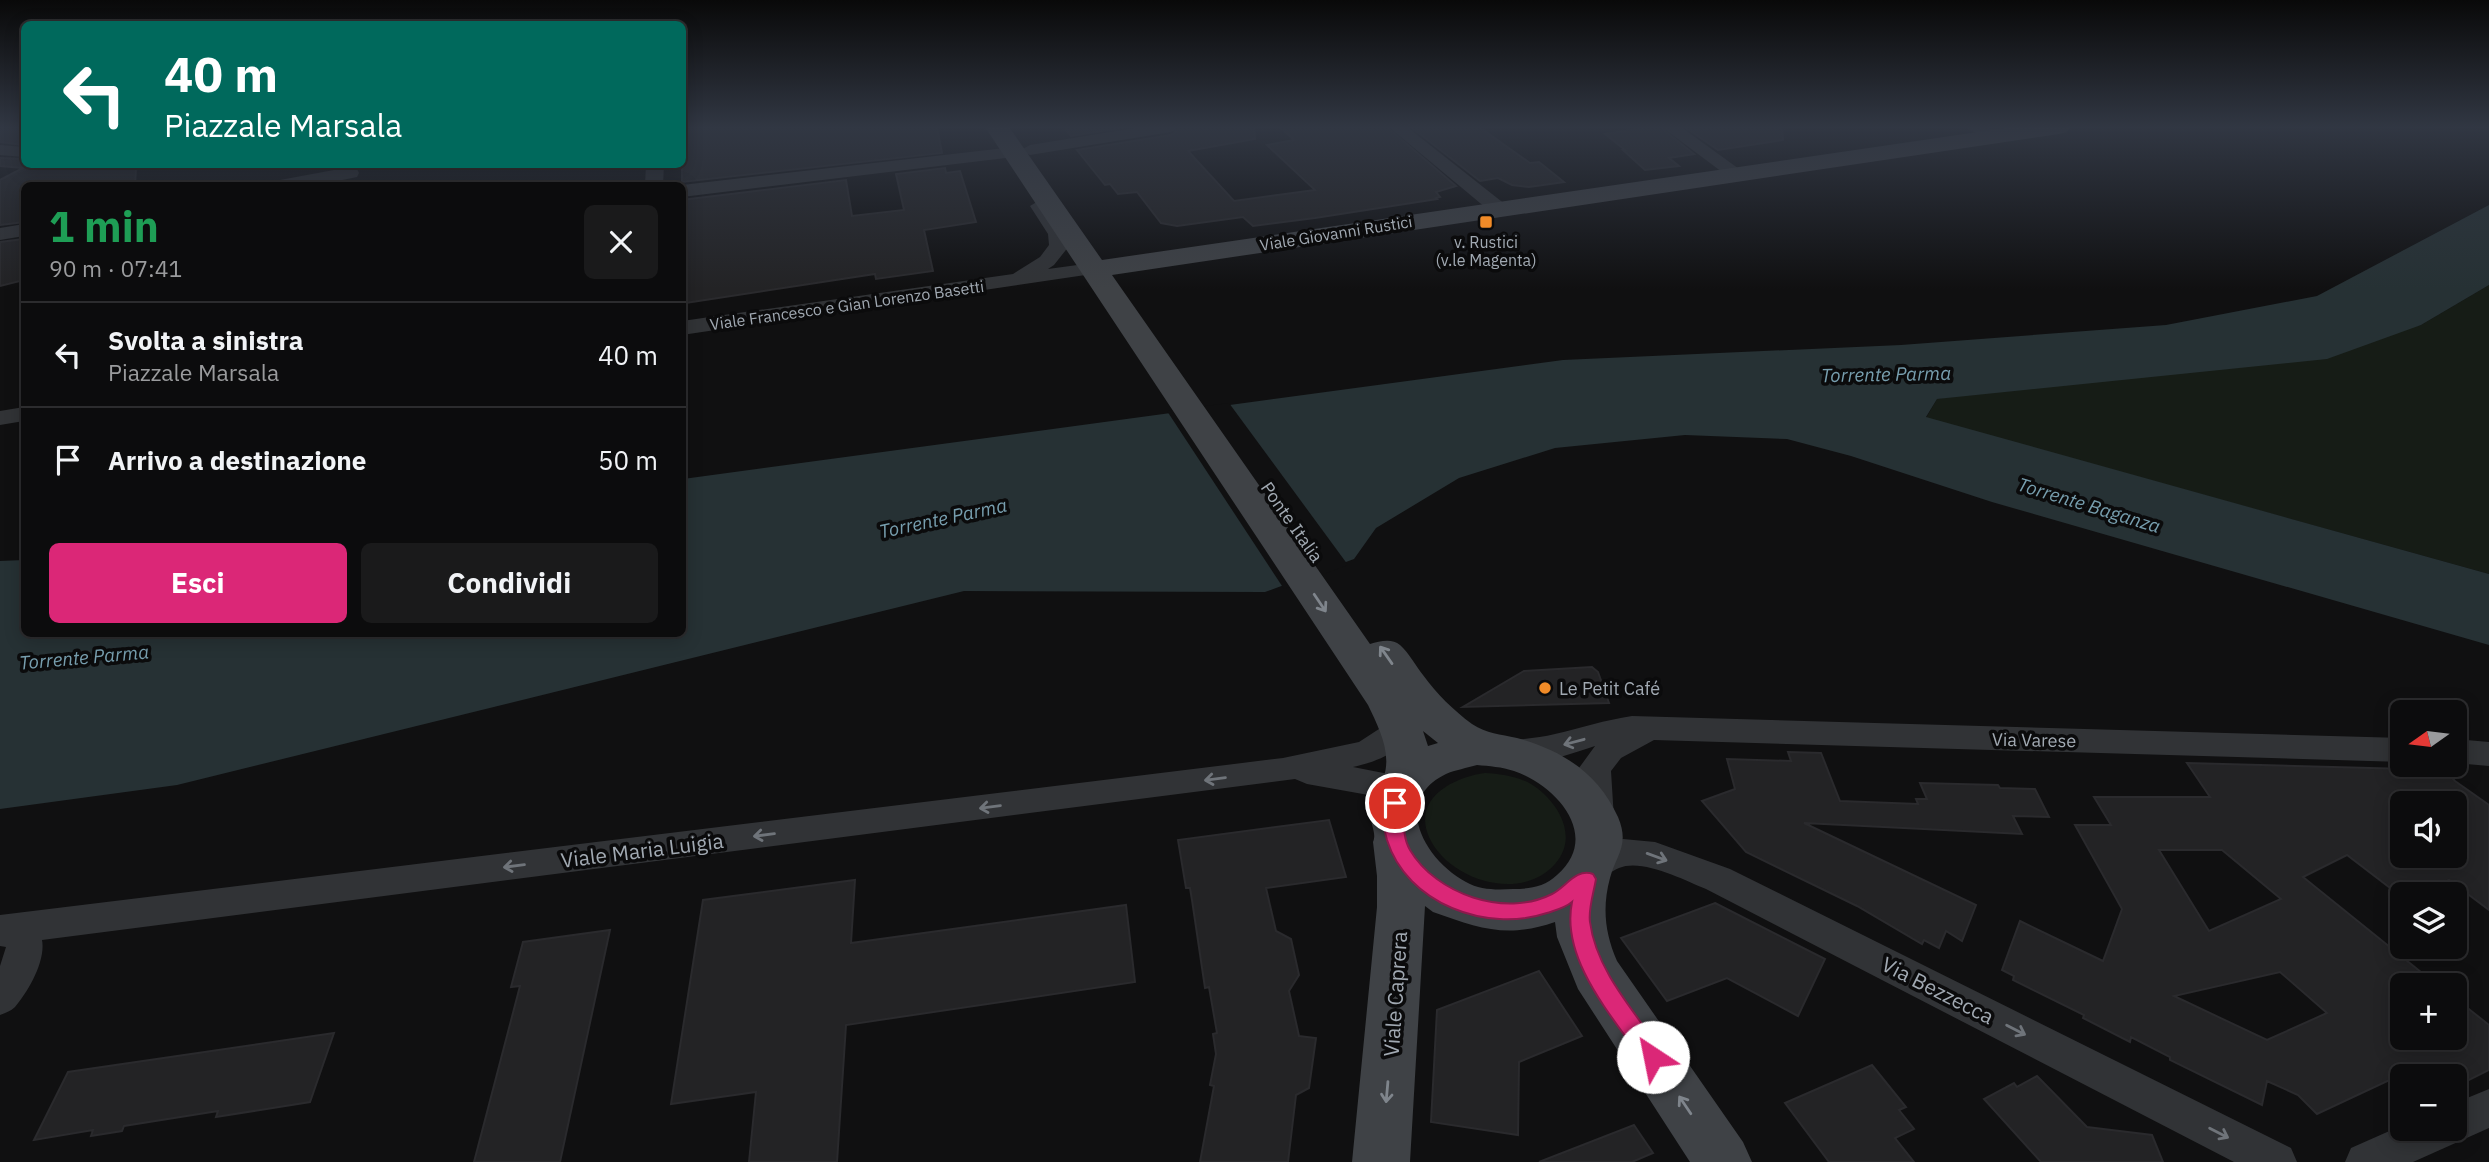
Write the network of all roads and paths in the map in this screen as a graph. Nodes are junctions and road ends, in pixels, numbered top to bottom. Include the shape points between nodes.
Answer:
1 (765, 181) edge
2 (1031, 181) edge
3 (1043, 181) edge
4 (1464, 181) edge
5 (1688, 181) edge
6 (686, 191) edge
7 (1499, 209) junction
8 (21, 230) edge
9 (0, 234) edge
10 (1107, 275) junction
11 (1012, 282) junction
12 (686, 327) edge
13 (21, 414) edge
14 (0, 418) edge
15 (1410, 713) junction
16 (1665, 731) junction
17 (2390, 750) edge
18 (1494, 751) junction
19 (2468, 752) edge
20 (2489, 754) edge
21 (1283, 770) junction
22 (1400, 799) junction
23 (1593, 858) junction
24 (0, 930) edge
25 (0, 998) edge
26 (2489, 1108) edge
27 (2467, 1118) edge
28 (2414, 1141) edge
29 (1381, 1162) edge
30 (1723, 1162) edge
31 (2276, 1162) edge
32 (2366, 1162) edge

1 - 6 street
2 - 11 street, Viale Francesco e Gian Lorenzo Basetti via 1038,205 1058,234 1059,246 1043,264
3 - 10 main road, Ponte Italia
4 - 7 street
5 - 7 main road, Viale Giovanni Rustici
7 - 10 main road, Viale Giovanni Rustici
8 - 9 street
10 - 11 street, Viale Francesco e Gian Lorenzo Basetti
10 - 15 main road, Ponte Italia via 1382,694
11 - 12 street, Viale Francesco e Gian Lorenzo Basetti
13 - 14 street
15 - 18 main road, Ponte Italia
15 - 21 street, Viale Maria Luigia via 1392,737 1369,751
15 - 22 main road, Ponte Italia
16 - 17 street, Via Varese
16 -> 18 street, Via Varese via 1615,729 1553,747
16 - 23 street, Via Varese via 1622,744 1599,760 1594,778
18 - 22 main road via 1435,758 1420,768
18 - 23 main road via 1551,768 1573,785 1588,804
19 - 20 street
21 - 22 street, Viale Maria Luigia via 1343,777
21 -> 24 street, Viale Maria Luigia
22 - 23 main road via 1400,851 1437,891 1462,903 1490,911 1531,910 1560,900
22 -> 29 main road, Viale Caprera via 1401,907
30 -> 23 main road via 1596,973 1579,919
23 -> 31 street, Via Bezzecca via 1646,853 1718,879
24 - 25 street via 18,931 25,947
26 - 27 street
28 - 32 street

